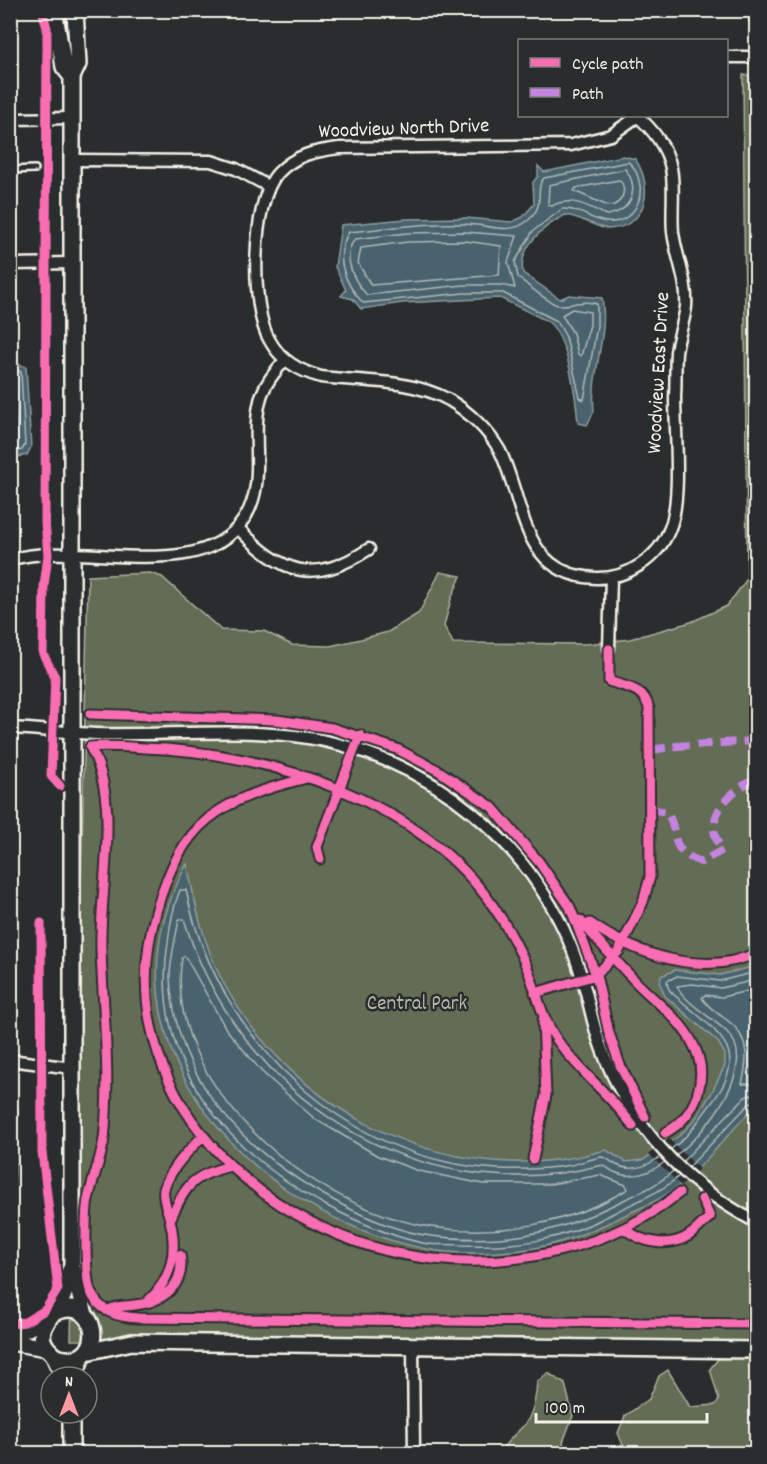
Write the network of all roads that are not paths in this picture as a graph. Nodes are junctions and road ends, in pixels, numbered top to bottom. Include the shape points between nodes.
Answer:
1 (54, 10) edge
2 (75, 10) edge
3 (755, 10) edge
4 (756, 21) edge
5 (728, 57) edge
6 (756, 57) edge
7 (72, 77) junction
8 (637, 117) edge
9 (639, 117) edge
10 (10, 118) edge
11 (74, 118) junction
12 (74, 160) junction
13 (35, 169) dead end
14 (10, 170) edge
15 (268, 186) junction
16 (74, 263) junction
17 (10, 264) edge
18 (285, 360) junction
19 (238, 528) junction
20 (369, 549) dead end
21 (73, 554) junction
22 (10, 560) edge
23 (611, 577) junction
24 (609, 649) dead end
25 (10, 728) edge
26 (72, 732) junction
27 (10, 1060) edge
28 (72, 1068) junction
29 (756, 1222) edge
30 (72, 1266) junction
31 (51, 1316) junction
32 (88, 1318) junction
33 (10, 1337) edge
34 (10, 1342) edge
35 (132, 1342) junction
36 (413, 1344) junction
37 (756, 1350) edge
38 (50, 1351) junction
39 (84, 1354) junction
40 (58, 1365) edge
41 (79, 1365) edge
42 (71, 1425) edge
43 (71, 1454) edge
44 (414, 1454) edge

1 - 7 main road via 64,67
2 - 7 main road via 78,64
3 - 4 street
5 - 6 street
7 - 11 main road
8 - 15 street, Woodview North Drive via 611,135 571,145 339,148 314,152 289,164
9 - 23 street, Woodview East Drive via 662,144 671,167 673,235 686,295 676,361 675,499 670,530 656,551 634,568
10 - 11 street
11 - 12 main road
12 - 15 street via 211,161
12 - 16 main road
13 - 14 lane
15 - 18 street via 259,218 259,315 269,340
16 - 17 street
16 - 21 main road
18 - 19 street via 262,396 256,491
18 - 23 street via 308,374 408,386 451,401 474,419 499,450 524,526 542,555 580,576
19 - 20 street via 275,561 299,570 338,568
19 - 21 street via 209,549 189,554
21 - 22 street
21 - 26 main road
23 - 24 street
25 - 26 street
26 - 28 main road
26 - 29 street via 305,737 375,755 450,795 503,841 551,906 581,974 604,1055 639,1121 668,1157 707,1191
27 - 28 street
28 - 30 main road
30 - 31 main road via 65,1291
30 - 32 main road
31 - 32 main road via 70,1308
31 - 33 main road
31 - 38 main road via 42,1333
32 - 35 main road via 110,1335
32 - 39 main road via 94,1337
34 - 38 main road
35 - 36 main road
35 - 39 main road
36 - 37 main road
36 - 44 street
38 - 39 main road via 67,1359
38 - 40 main road
39 - 41 main road
42 - 43 main road

